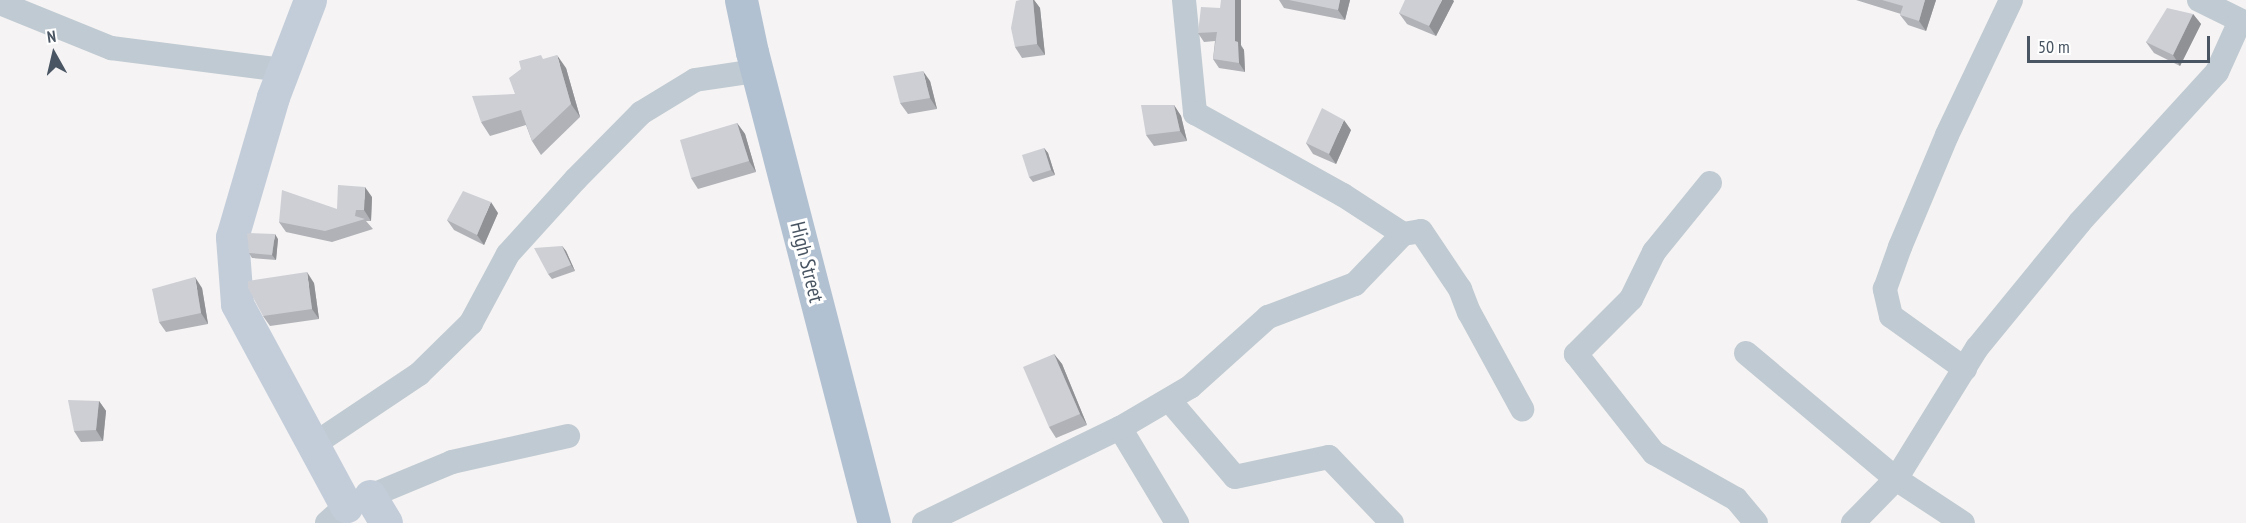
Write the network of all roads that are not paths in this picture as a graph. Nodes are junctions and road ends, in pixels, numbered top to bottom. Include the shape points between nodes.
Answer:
1 (310, 0) edge
2 (741, 0) edge
3 (1184, 0) edge
4 (2011, 0) edge
5 (2199, 0) edge
6 (0, 3) edge
7 (2243, 22) edge
8 (283, 70) junction
9 (756, 71) junction
10 (1710, 183) dead end
11 (1403, 234) junction
12 (1746, 353) dead end
13 (1965, 369) junction
14 (1168, 400) junction
15 (1522, 409) dead end
16 (1120, 428) junction
17 (568, 436) dead end
18 (313, 445) junction
19 (1896, 479) junction
20 (357, 512) edge
21 (874, 523) edge
22 (924, 523) edge
23 (1177, 523) edge
24 (1392, 523) edge
25 (1756, 523) edge
26 (1853, 523) edge
27 (1963, 523) edge

1 - 8 street
2 - 9 main road, High Street
3 - 11 street via 1195,113 1343,195
4 - 13 street via 1947,135 1885,289 1891,316
5 - 7 street
6 - 8 street via 111,48
7 - 13 street via 2217,72 2080,222 1977,348
8 - 18 street via 232,237 236,293 237,304
9 - 18 street via 695,80 641,113 508,254 471,323 420,374
9 - 21 main road, High Street
10 - 25 street via 1654,252 1631,299 1576,354 1654,453 1736,499
11 - 14 street via 1355,284 1268,317 1190,387
11 - 15 street via 1421,231 1460,289
12 - 19 street
13 - 19 street
14 - 16 street
14 - 24 street via 1235,477 1329,457
16 - 22 street
16 - 23 street
17 - 20 street via 452,462
18 - 20 street
19 - 26 street
19 - 27 street

